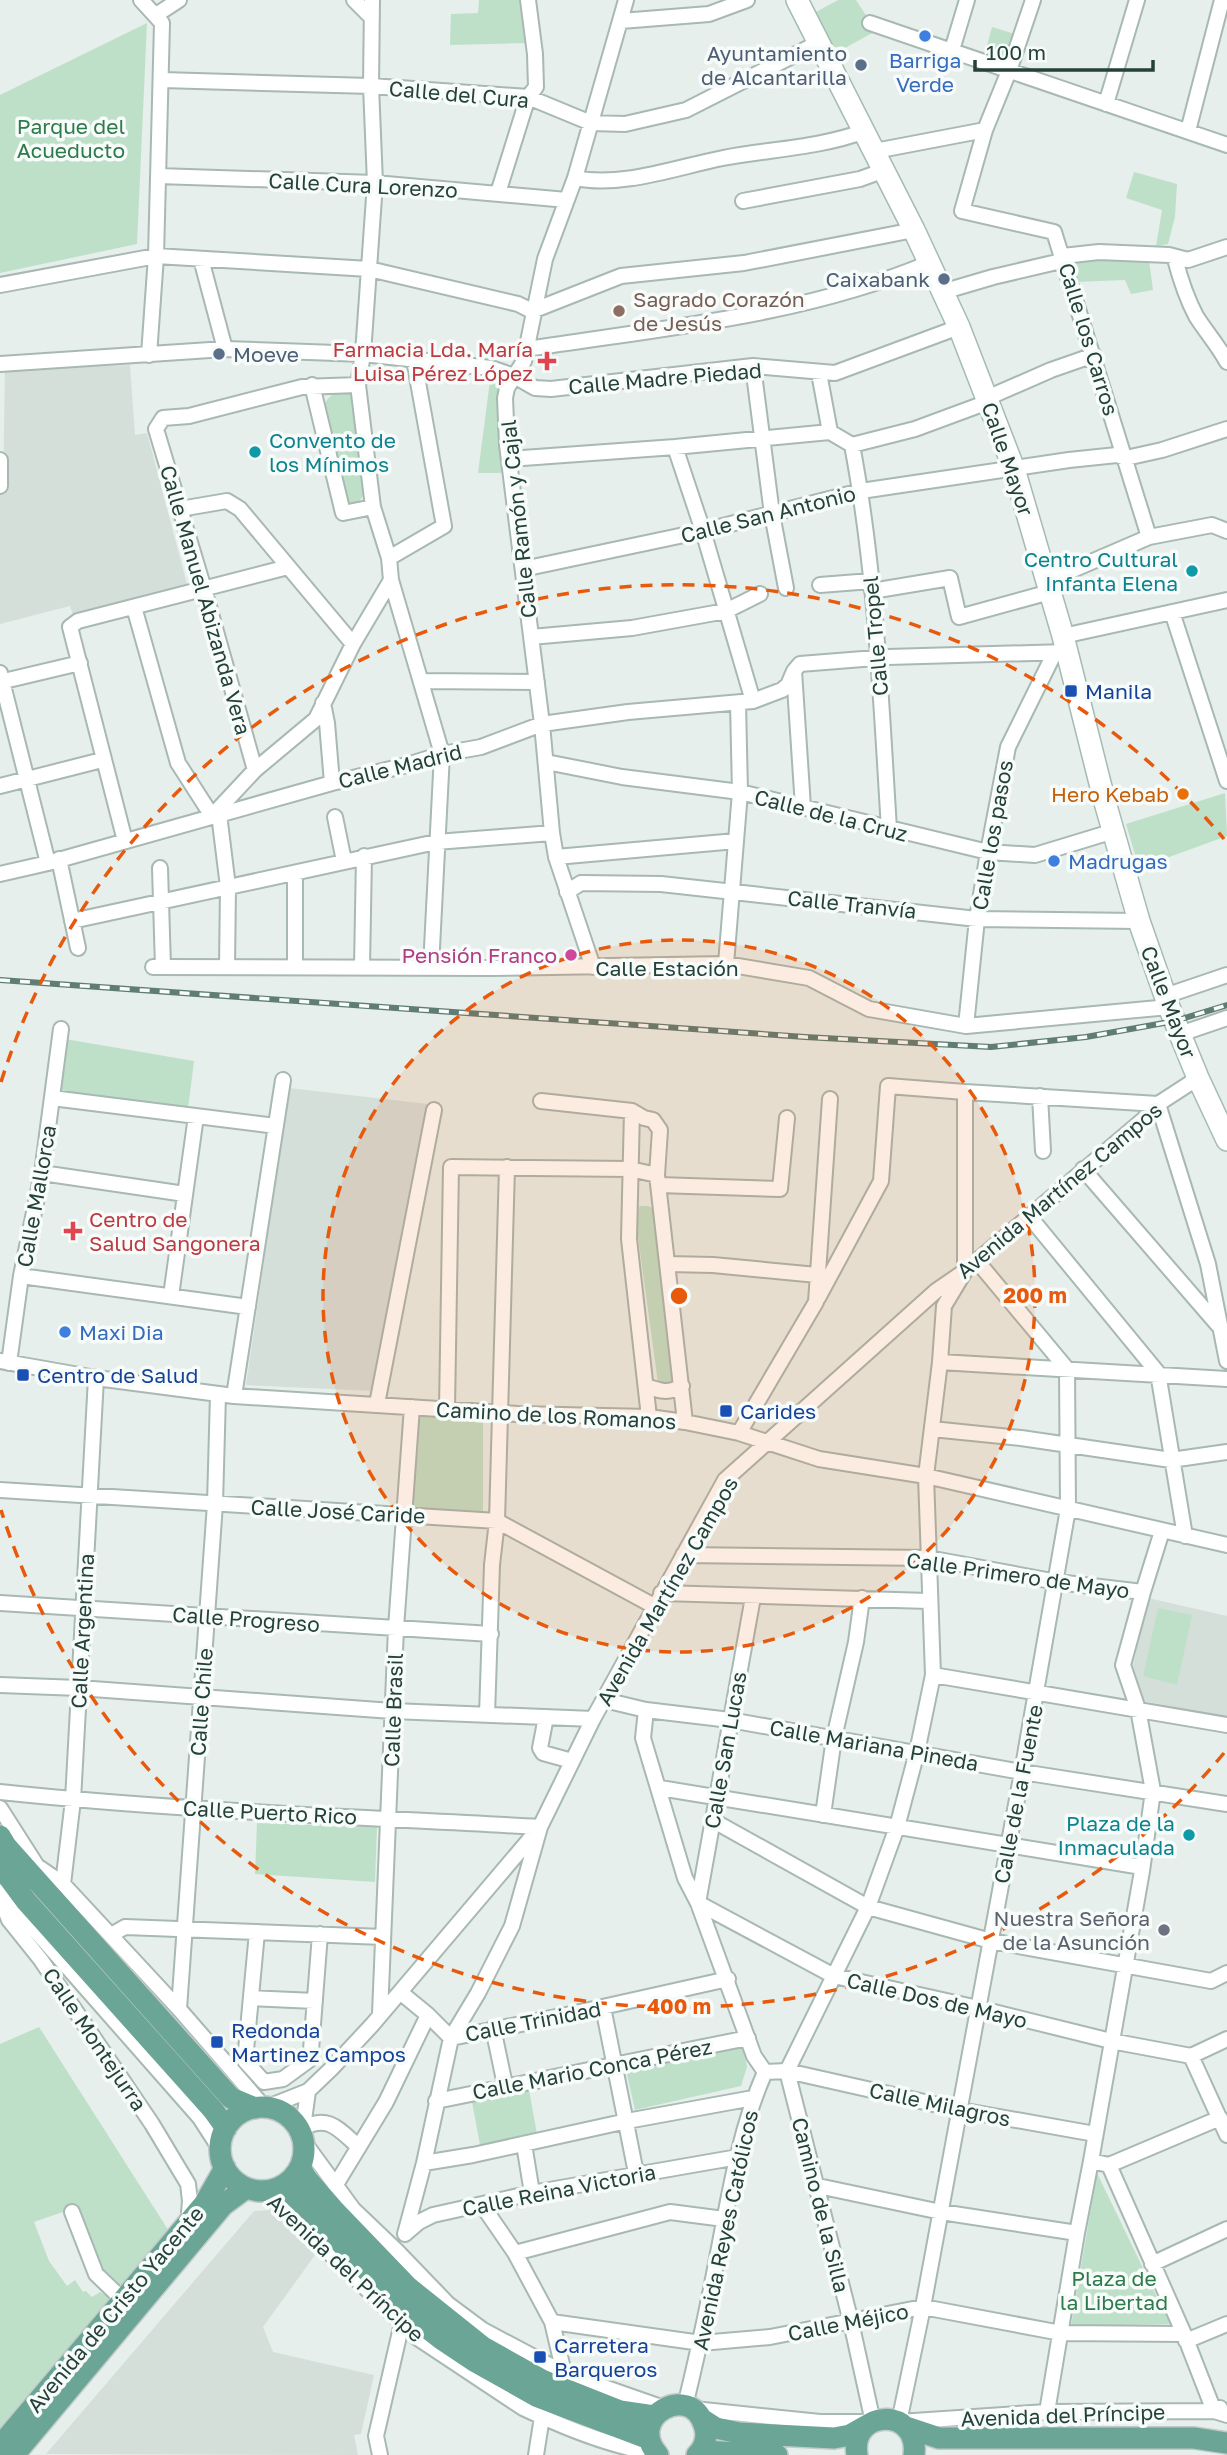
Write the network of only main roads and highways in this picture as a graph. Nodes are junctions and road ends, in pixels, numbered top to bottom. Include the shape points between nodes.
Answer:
1 (797, 0) edge
2 (1220, 1109) edge
3 (1227, 1140) edge
4 (0, 1836) edge
5 (0, 1866) edge
6 (263, 2107) junction
7 (226, 2128) junction
8 (300, 2167) junction
9 (220, 2168) junction
10 (262, 2189) junction
11 (680, 2411) junction
12 (869, 2424) junction
13 (903, 2424) junction
14 (1227, 2443) edge
15 (0, 2446) edge
16 (654, 2449) edge
17 (699, 2453) edge
18 (14, 2455) edge
19 (777, 2455) edge
20 (857, 2455) edge
21 (914, 2455) edge

1 - 2 main road, Calle Mayor via 914,230 988,400 1014,469 1048,586 1139,921 1198,1078
2 - 3 main road, Calle Mayor
4 - 6 main road via 231,2098
5 - 7 main road
6 - 7 main road via 235,2117
6 - 8 main road via 285,2113 297,2125 303,2135
7 - 9 main road
8 - 10 main road via 293,2178
8 - 11 main road, Avenida del Príncipe via 324,2199 408,2287 483,2347 542,2380 620,2412
9 - 10 main road via 232,2179
9 - 15 main road, Avenida de Cristo Yacente via 205,2203
10 - 16 main road, Avenida del Príncipe via 291,2193 405,2311 474,2361 538,2398
10 - 18 main road, Avenida de Cristo Yacente via 223,2205
11 - 12 main road, Avenida del Príncipe via 739,2433 834,2438
11 - 16 main road via 649,2427
11 - 17 main road via 706,2430
12 - 13 main road via 886,2418
12 - 20 main road via 857,2441
13 - 14 main road, Avenida del Príncipe via 939,2438 1194,2438
13 - 21 main road via 914,2440
17 - 19 main road

